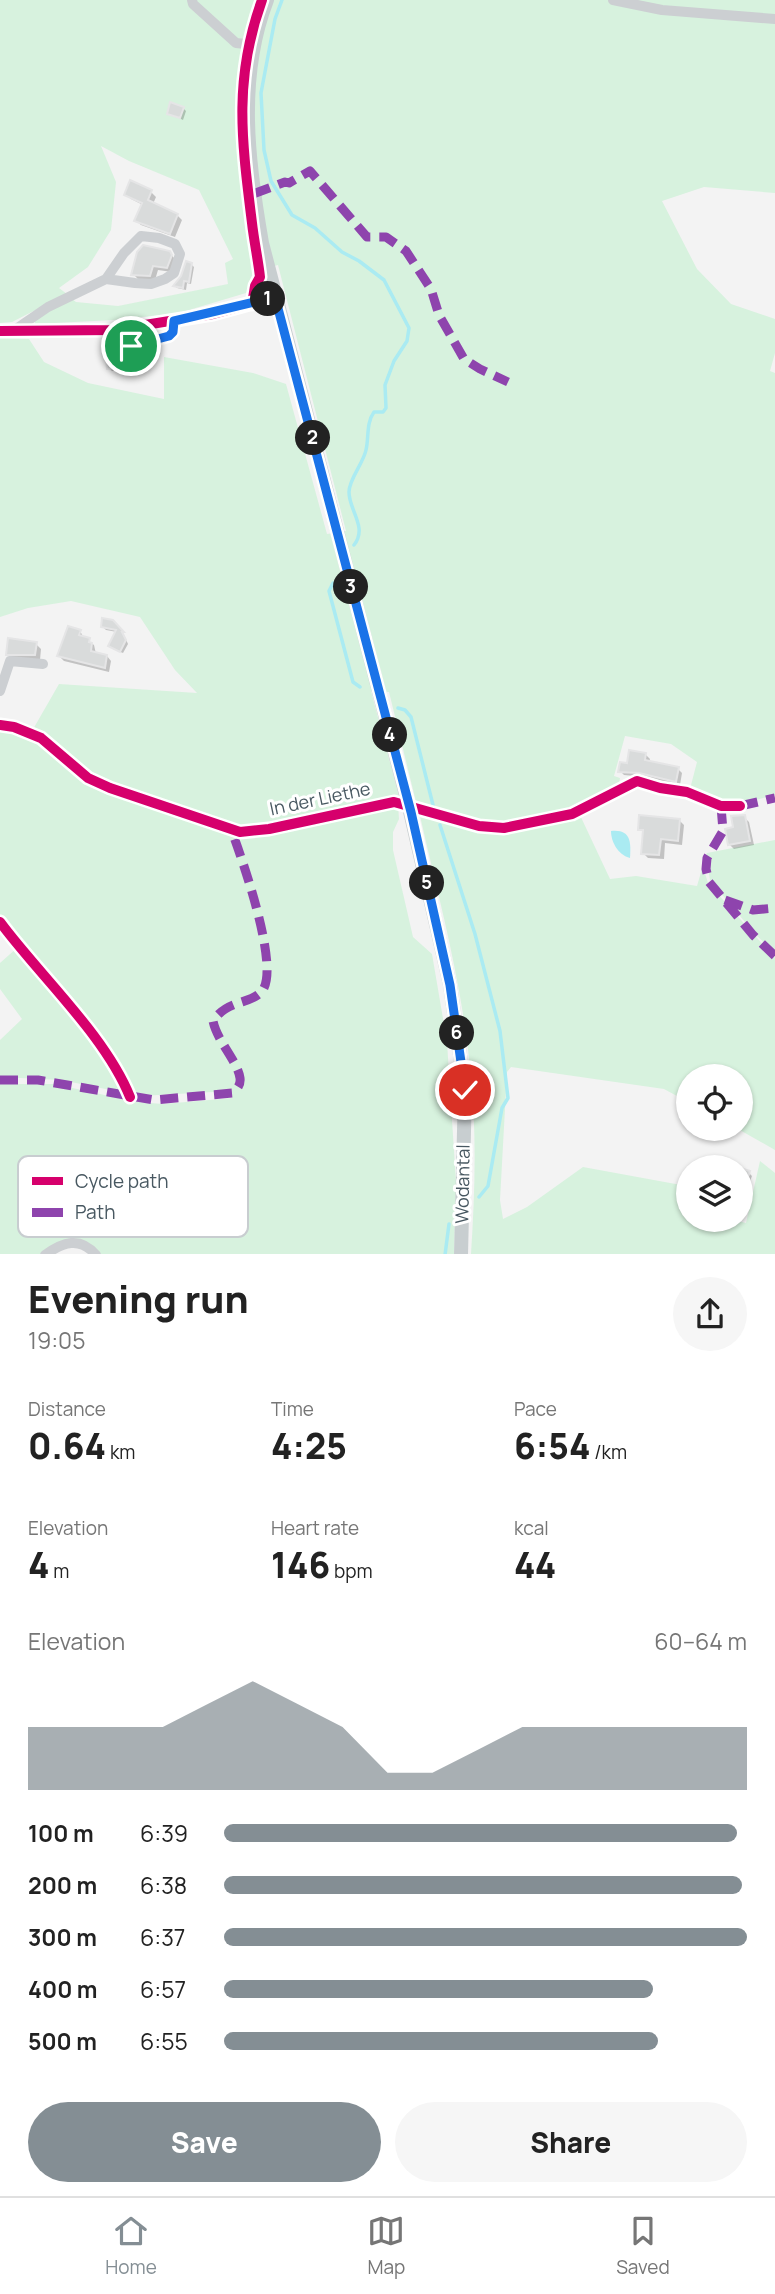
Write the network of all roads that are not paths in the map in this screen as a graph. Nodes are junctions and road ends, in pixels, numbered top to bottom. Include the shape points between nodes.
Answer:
1 (192, 0) edge
2 (267, 0) edge
3 (612, 0) edge
4 (775, 19) edge
5 (255, 45) junction
6 (106, 279) junction
7 (275, 297) junction
8 (174, 321) junction
9 (0, 331) edge
10 (13, 331) junction
11 (110, 349) dead end
12 (43, 664) dead end
13 (0, 691) edge
14 (0, 725) edge
15 (740, 806) dead end
16 (409, 807) junction
17 (0, 922) edge
18 (130, 1097) dead end
19 (47, 1254) edge
20 (95, 1254) edge
21 (461, 1254) edge

1 - 5 street via 236,43
2 - 5 main road, Wodantal
3 - 4 street via 685,13
5 - 7 main road, Wodantal via 247,129 255,206
6 - 6 street via 151,284 174,273 180,254 175,244 141,236
6 - 10 street via 48,307
7 - 8 street
7 - 16 main road, Wodantal
8 - 10 street via 114,330
8 - 11 street via 169,336
9 - 10 street
12 - 13 street via 10,661
14 - 16 street, In der Liethe via 41,738 88,778 110,788 240,832 394,802
15 - 16 street, In der Liethe via 721,806 687,792 636,781 572,814 504,828
16 - 21 main road, Wodantal via 450,985 465,1090
17 - 18 street via 95,1038
19 - 20 street via 72,1242 82,1243

